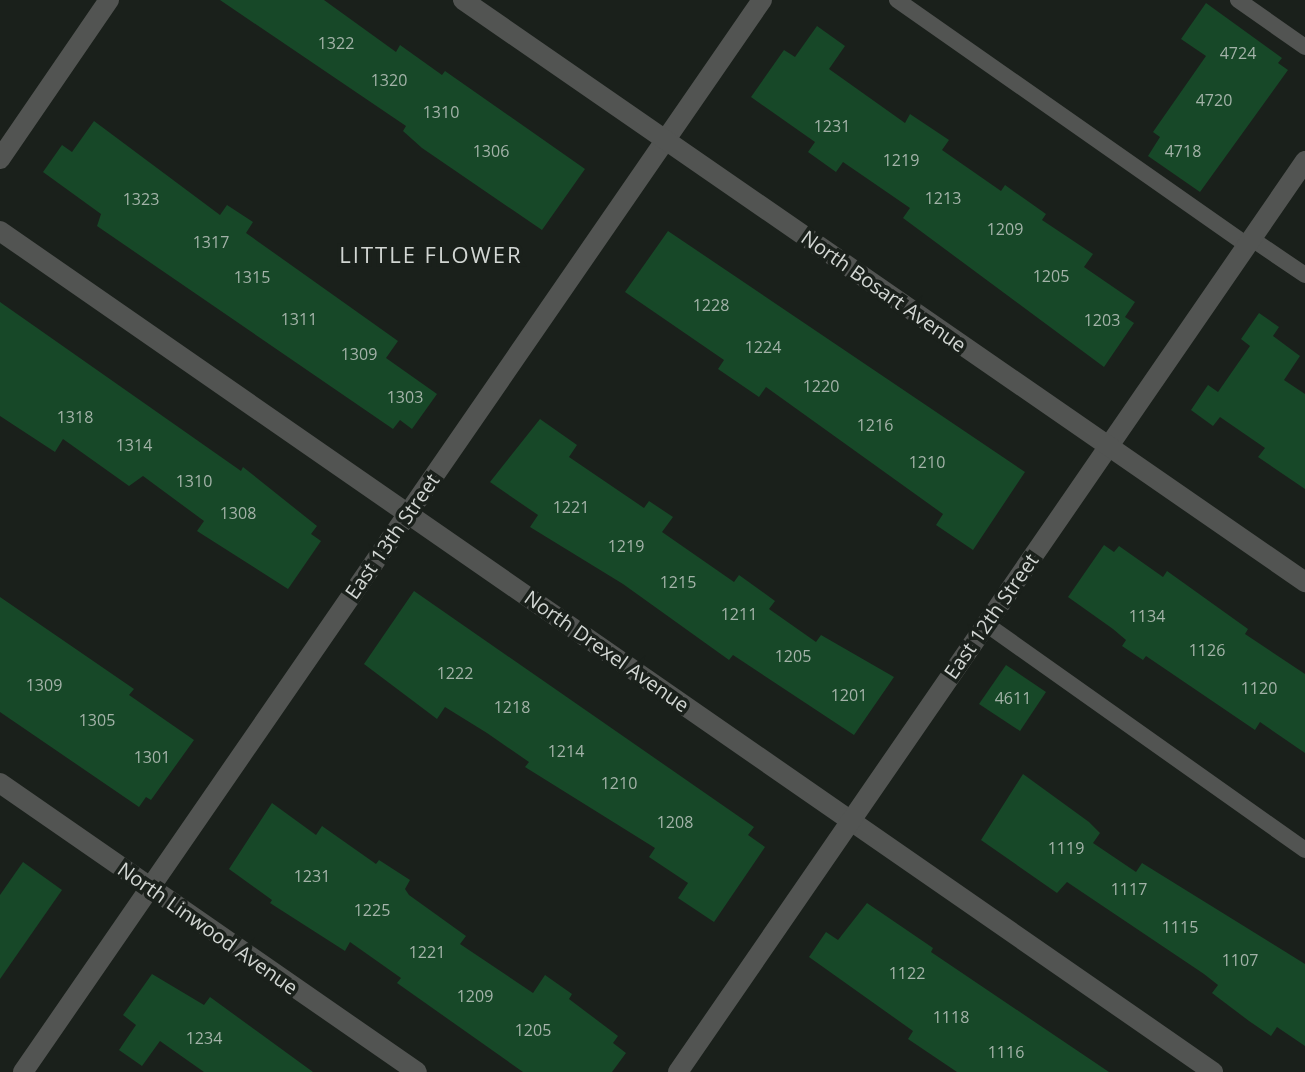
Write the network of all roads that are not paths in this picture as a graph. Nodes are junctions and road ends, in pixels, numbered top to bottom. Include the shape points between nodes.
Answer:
1 (109, 0) edge
2 (463, 0) edge
3 (762, 0) edge
4 (897, 0) edge
5 (1238, 0) edge
6 (1305, 47) edge
7 (666, 140) junction
8 (0, 159) edge
9 (1305, 161) edge
10 (0, 231) edge
11 (1249, 242) junction
12 (1305, 275) edge
13 (1108, 446) junction
14 (408, 513) junction
15 (1305, 582) edge
16 (986, 624) junction
17 (0, 783) edge
18 (851, 820) junction
19 (1305, 850) edge
20 (150, 887) junction
21 (23, 1072) edge
22 (417, 1072) edge
23 (678, 1072) edge
24 (1213, 1072) edge

1 - 8 street
2 - 7 street, North Bosart Avenue
3 - 7 street, East 13th Street
4 - 11 lane
5 - 6 lane
7 - 13 street, North Bosart Avenue
7 - 14 street, East 13th Street
9 - 11 street, East 12th Street
10 - 14 street, North Drexel Avenue
11 - 12 lane
11 - 13 street, East 12th Street
13 - 15 street, North Bosart Avenue
13 - 16 street, East 12th Street
14 - 18 street, North Drexel Avenue
14 - 20 street, East 13th Street
16 - 18 street, East 12th Street
16 - 19 lane
17 - 20 street, North Linwood Avenue
18 - 23 street, East 12th Street
18 - 24 street, North Drexel Avenue
20 - 21 street, East 13th Street
20 - 22 street, North Linwood Avenue

